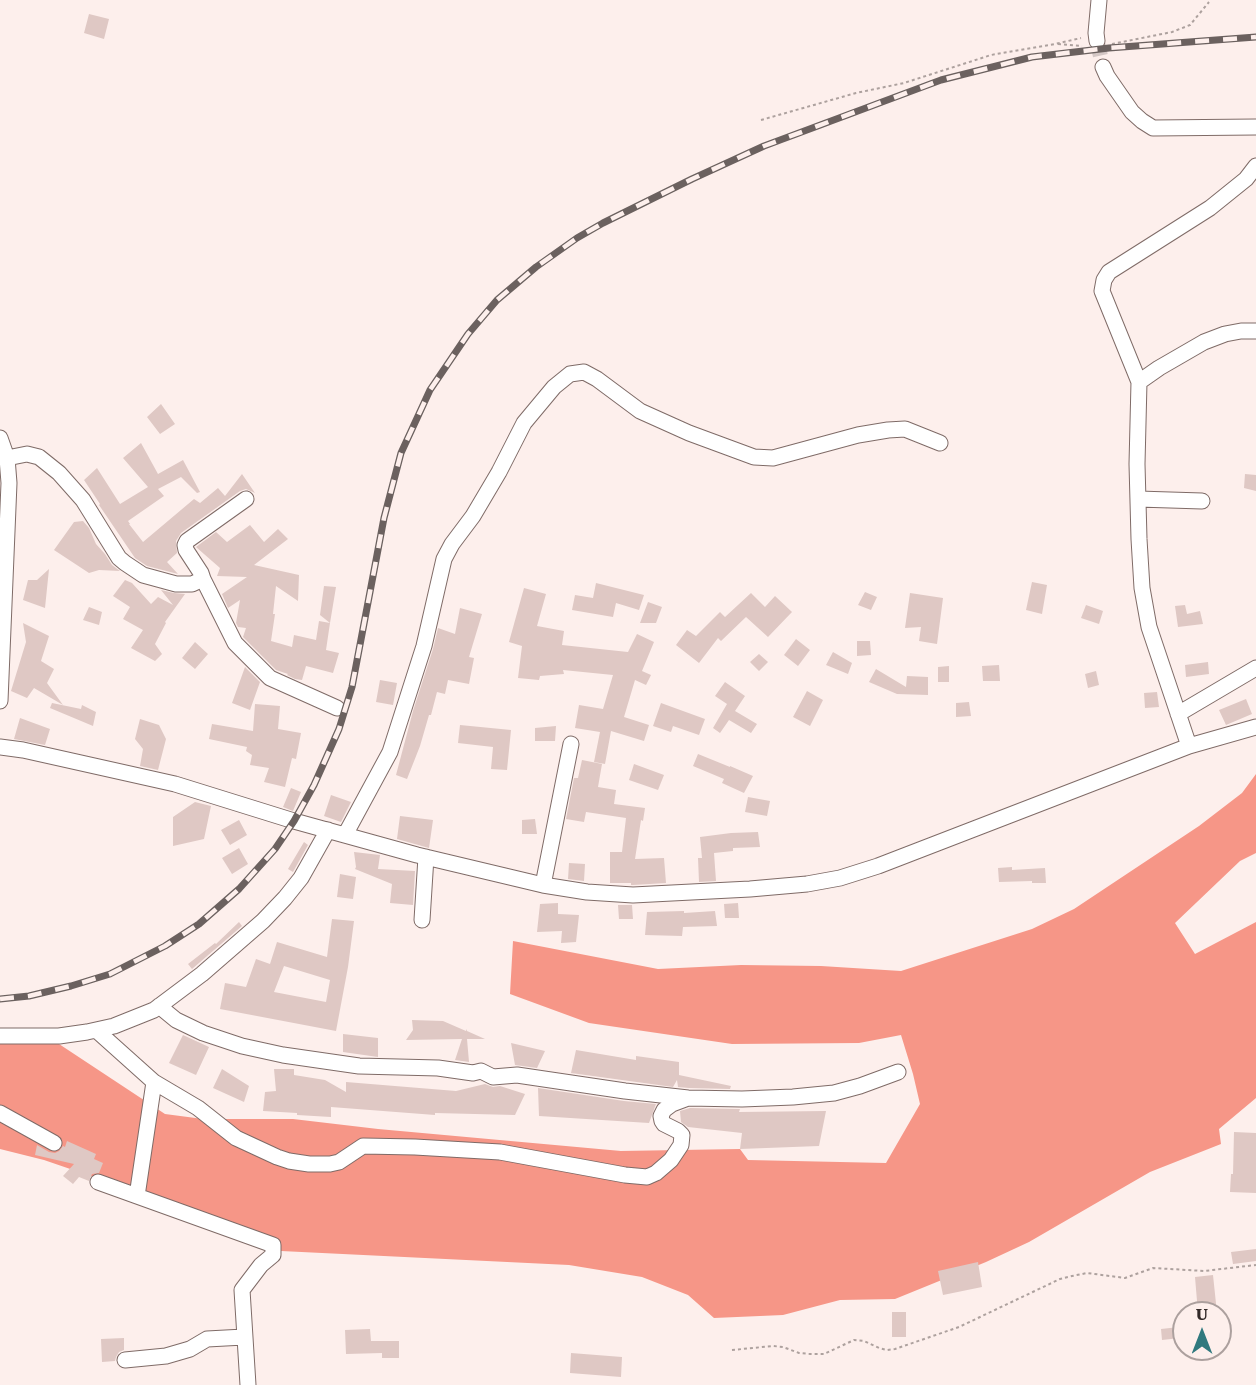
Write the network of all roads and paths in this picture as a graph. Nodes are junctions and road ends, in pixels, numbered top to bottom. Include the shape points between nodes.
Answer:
1 (1099, 0) edge
2 (1209, 2) dead end
3 (1097, 21) junction
4 (1055, 44) junction
5 (1094, 44) junction
6 (1103, 67) tunnel mouth
7 (761, 120) dead end
8 (1256, 127) edge
9 (1256, 166) edge
10 (1256, 331) edge
11 (1139, 382) junction
12 (0, 438) edge
13 (940, 443) dead end
14 (5, 466) edge
15 (246, 499) dead end
16 (1138, 499) junction
17 (1203, 501) dead end
18 (203, 579) junction
19 (1256, 668) edge
20 (0, 701) edge
21 (337, 708) dead end
22 (1178, 714) junction
23 (1256, 727) edge
24 (571, 744) dead end
25 (1189, 746) junction
26 (0, 747) edge
27 (328, 830) junction
28 (345, 835) junction
29 (426, 857) junction
30 (543, 885) junction
31 (422, 920) dead end
32 (159, 1006) junction
33 (96, 1030) junction
34 (0, 1036) edge
35 (898, 1072) dead end
36 (154, 1082) junction
37 (688, 1098) junction
38 (0, 1113) edge
39 (54, 1143) dead end
40 (98, 1182) dead end
41 (137, 1196) junction
42 (1256, 1265) edge
43 (244, 1336) junction
44 (732, 1350) dead end
45 (125, 1360) dead end
46 (248, 1385) edge

1 - 3 street
2 - 5 path via 1190,25 1172,32
3 - 4 path via 1082,38
3 - 5 street
4 - 5 path
4 - 7 path via 991,55 904,83
6 - 8 street via 1132,112 1153,128
9 - 11 street via 1210,208 1108,272 1102,291
10 - 11 street via 1225,334 1204,342
11 - 16 street
12 - 14 street
13 - 28 street via 905,429 888,430 773,458 754,458 640,411 584,372 570,374 524,423 499,472 444,559 424,646 390,752
14 - 18 street via 27,454 58,473 83,500 119,558 134,570 176,584
14 - 20 street
15 - 18 street via 187,541 186,550
16 - 17 street
16 - 22 street via 1142,588 1149,627
18 - 21 street via 235,643 270,678
19 - 22 street
22 - 25 street
23 - 25 street
24 - 30 street
25 - 30 street via 840,879 633,895
26 - 27 street via 175,784
27 - 28 street
27 - 32 street via 301,878 263,921
28 - 29 street
29 - 30 street
29 - 31 street
32 - 33 street via 123,1023
32 - 37 street via 176,1020 203,1033 282,1055 359,1066 481,1071 493,1077 517,1075
33 - 34 street via 59,1036
33 - 36 street
35 - 37 street via 834,1093
36 - 37 street via 198,1108 236,1138 290,1161 330,1164 363,1146 415,1147 500,1152 636,1177 656,1173 678,1150 682,1135 664,1124 661,1116 672,1104
36 - 41 street
38 - 39 street
40 - 41 street
41 - 43 street via 273,1245 273,1256 242,1290
42 - 44 path via 1204,1271 1153,1268 1125,1278 1072,1275 959,1328 896,1349 854,1340 824,1354 773,1346
43 - 45 street via 207,1339 166,1356
43 - 46 street

